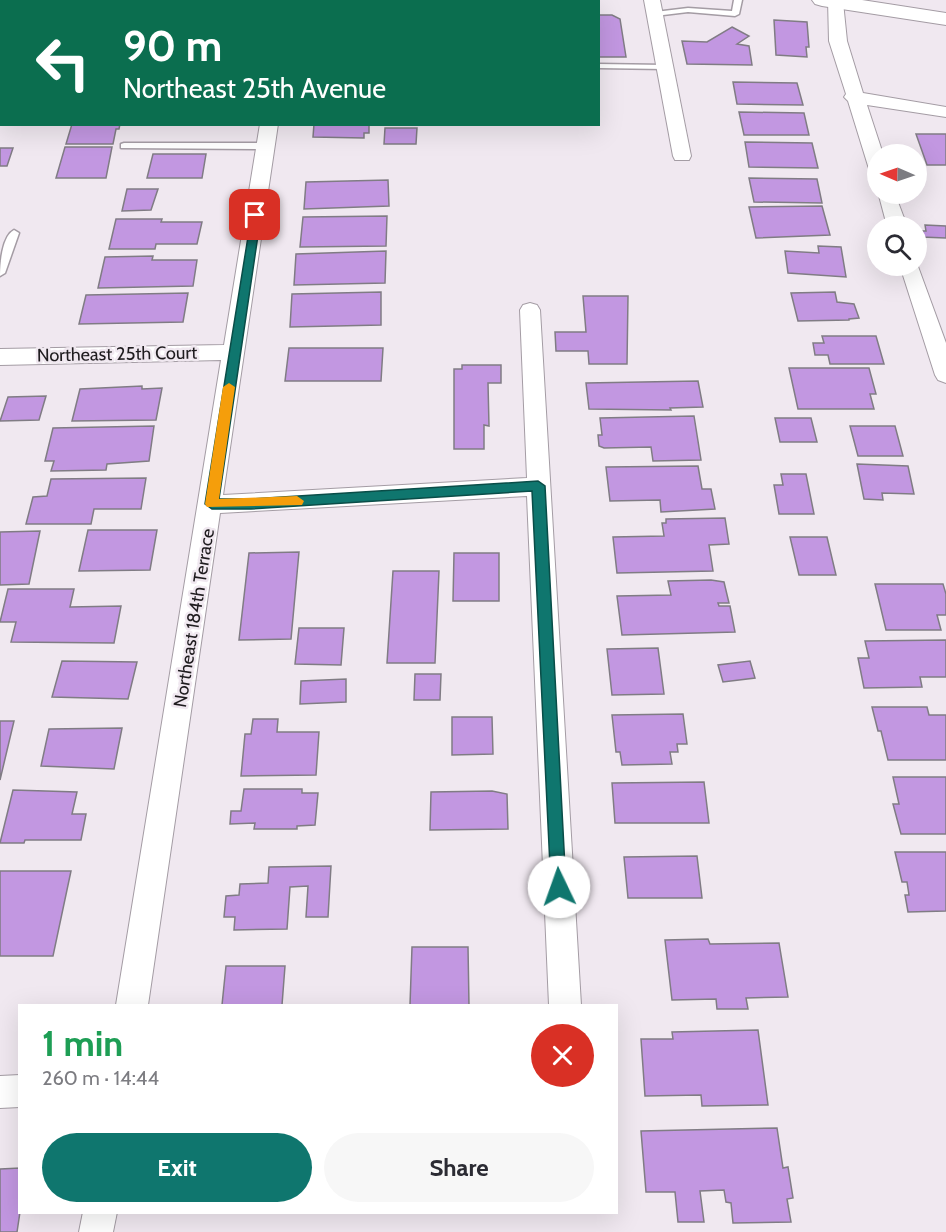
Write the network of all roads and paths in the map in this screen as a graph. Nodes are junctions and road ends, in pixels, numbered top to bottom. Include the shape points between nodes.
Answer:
1 (738, 0) edge
2 (828, 1) edge
3 (653, 7) edge
4 (946, 19) edge
5 (600, 66) edge
6 (664, 67) junction
7 (853, 97) junction
8 (946, 112) edge
9 (267, 135) edge
10 (869, 144) edge
11 (124, 146) dead end
12 (682, 156) dead end
13 (14, 233) dead end
14 (0, 273) edge
15 (913, 276) edge
16 (530, 310) dead end
17 (234, 352) junction
18 (0, 357) edge
19 (946, 375) edge
20 (538, 486) junction
21 (212, 504) junction
22 (132, 1004) edge
23 (565, 1004) edge
24 (18, 1091) edge
25 (0, 1092) edge
26 (100, 1214) edge
27 (96, 1232) edge

1 - 3 lane via 735,14
2 - 4 street
2 - 7 street
3 - 6 street
5 - 6 lane
6 - 12 street
7 - 8 street
7 - 10 street
9 - 11 lane
9 - 17 street, Northeast 184th Terrace
13 - 14 lane
15 - 19 street
16 - 20 street
17 - 18 street, Northeast 25th Court
17 - 21 street, Northeast 184th Terrace
20 - 21 street
20 - 23 street
21 - 22 street, Northeast 184th Terrace
24 - 25 street
26 - 27 street

